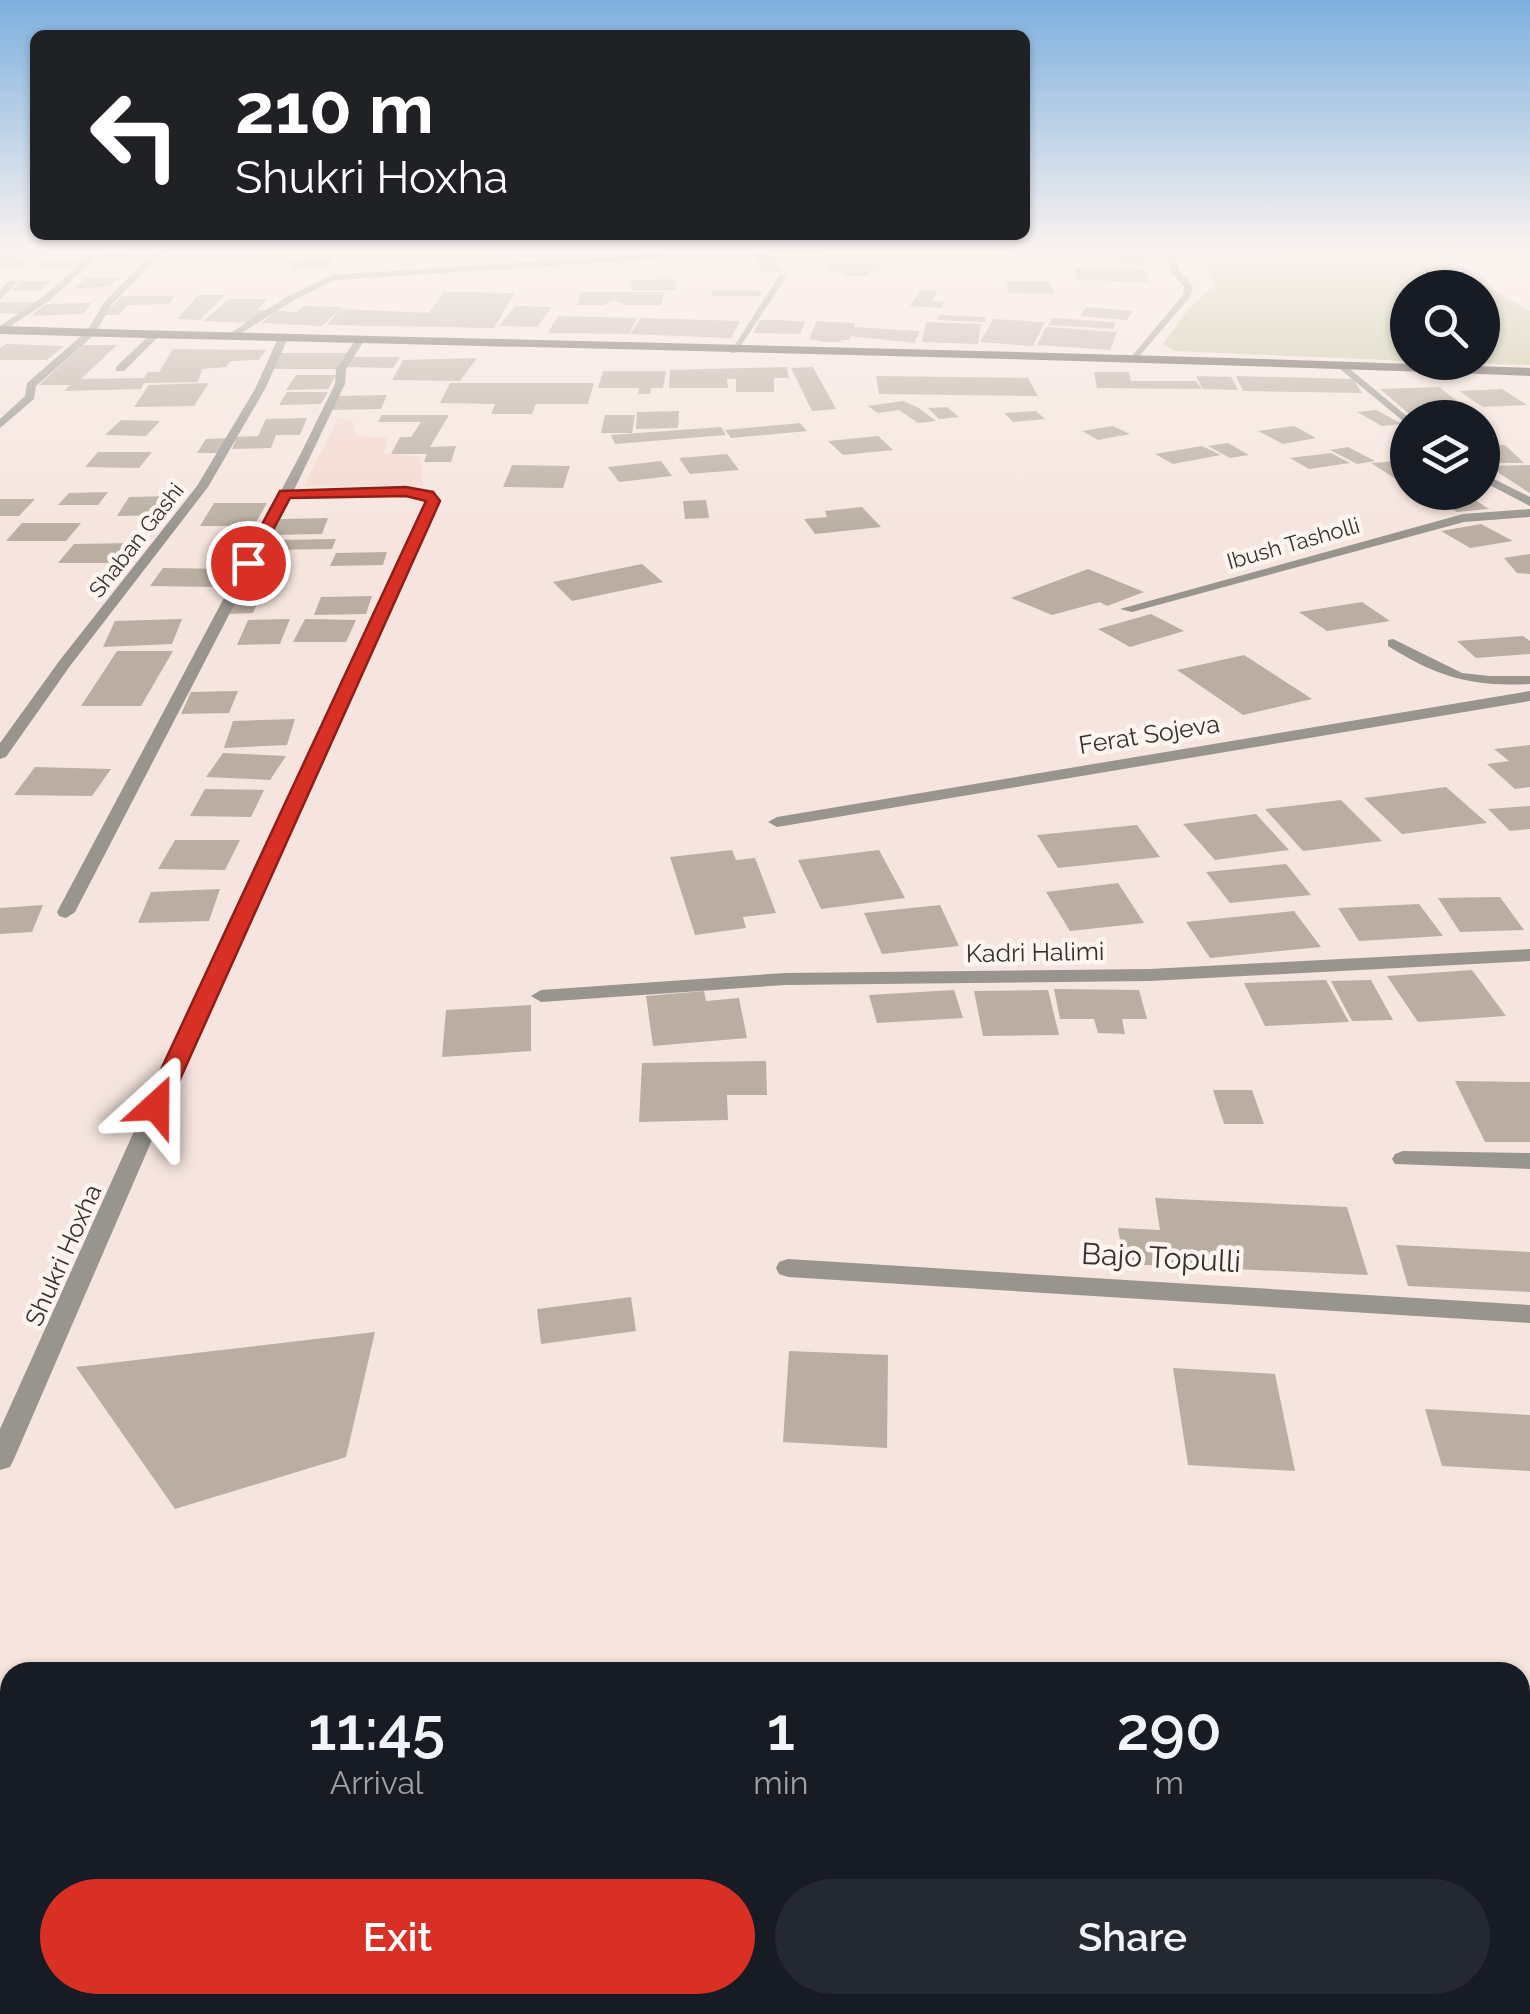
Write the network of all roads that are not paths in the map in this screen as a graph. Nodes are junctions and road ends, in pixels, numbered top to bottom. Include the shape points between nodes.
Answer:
1 (78, 344) edge
2 (146, 344) edge
3 (280, 344) edge
4 (357, 344) edge
5 (471, 344) edge
6 (738, 344) edge
7 (1148, 344) edge
8 (733, 351) junction
9 (1136, 358) junction
10 (1344, 367) junction
11 (120, 369) dead end
12 (1530, 372) edge
13 (1390, 407) edge
14 (0, 425) edge
15 (1500, 486) edge
16 (285, 494) junction
17 (1530, 502) edge
18 (1530, 514) edge
19 (1126, 609) dead end
20 (1394, 643) dead end
21 (1530, 680) edge
22 (1530, 696) edge
23 (0, 754) edge
24 (777, 822) dead end
25 (66, 912) dead end
26 (1530, 955) edge
27 (542, 996) dead end
28 (1404, 1159) dead end
29 (1530, 1161) edge
30 (788, 1268) dead end
31 (1530, 1314) edge
32 (0, 1458) edge

1 - 14 street via 30,386 30,396
2 - 11 street
3 - 23 street, Shaban Gashi via 202,487
4 - 16 street
5 - 8 main road
6 - 8 street
7 - 9 street
8 - 9 main road
9 - 10 main road
10 - 12 main road
10 - 13 street
15 - 17 street
16 - 25 street
16 - 32 street, Shukri Hoxha via 406,492 433,501
18 - 19 street, Ibush Tasholli via 1462,518
20 - 21 street via 1464,680
22 - 24 street, Ferat Sojeva
26 - 27 street, Kadri Halimi via 1150,976 785,979
28 - 29 street
30 - 31 street, Bajo Topulli

